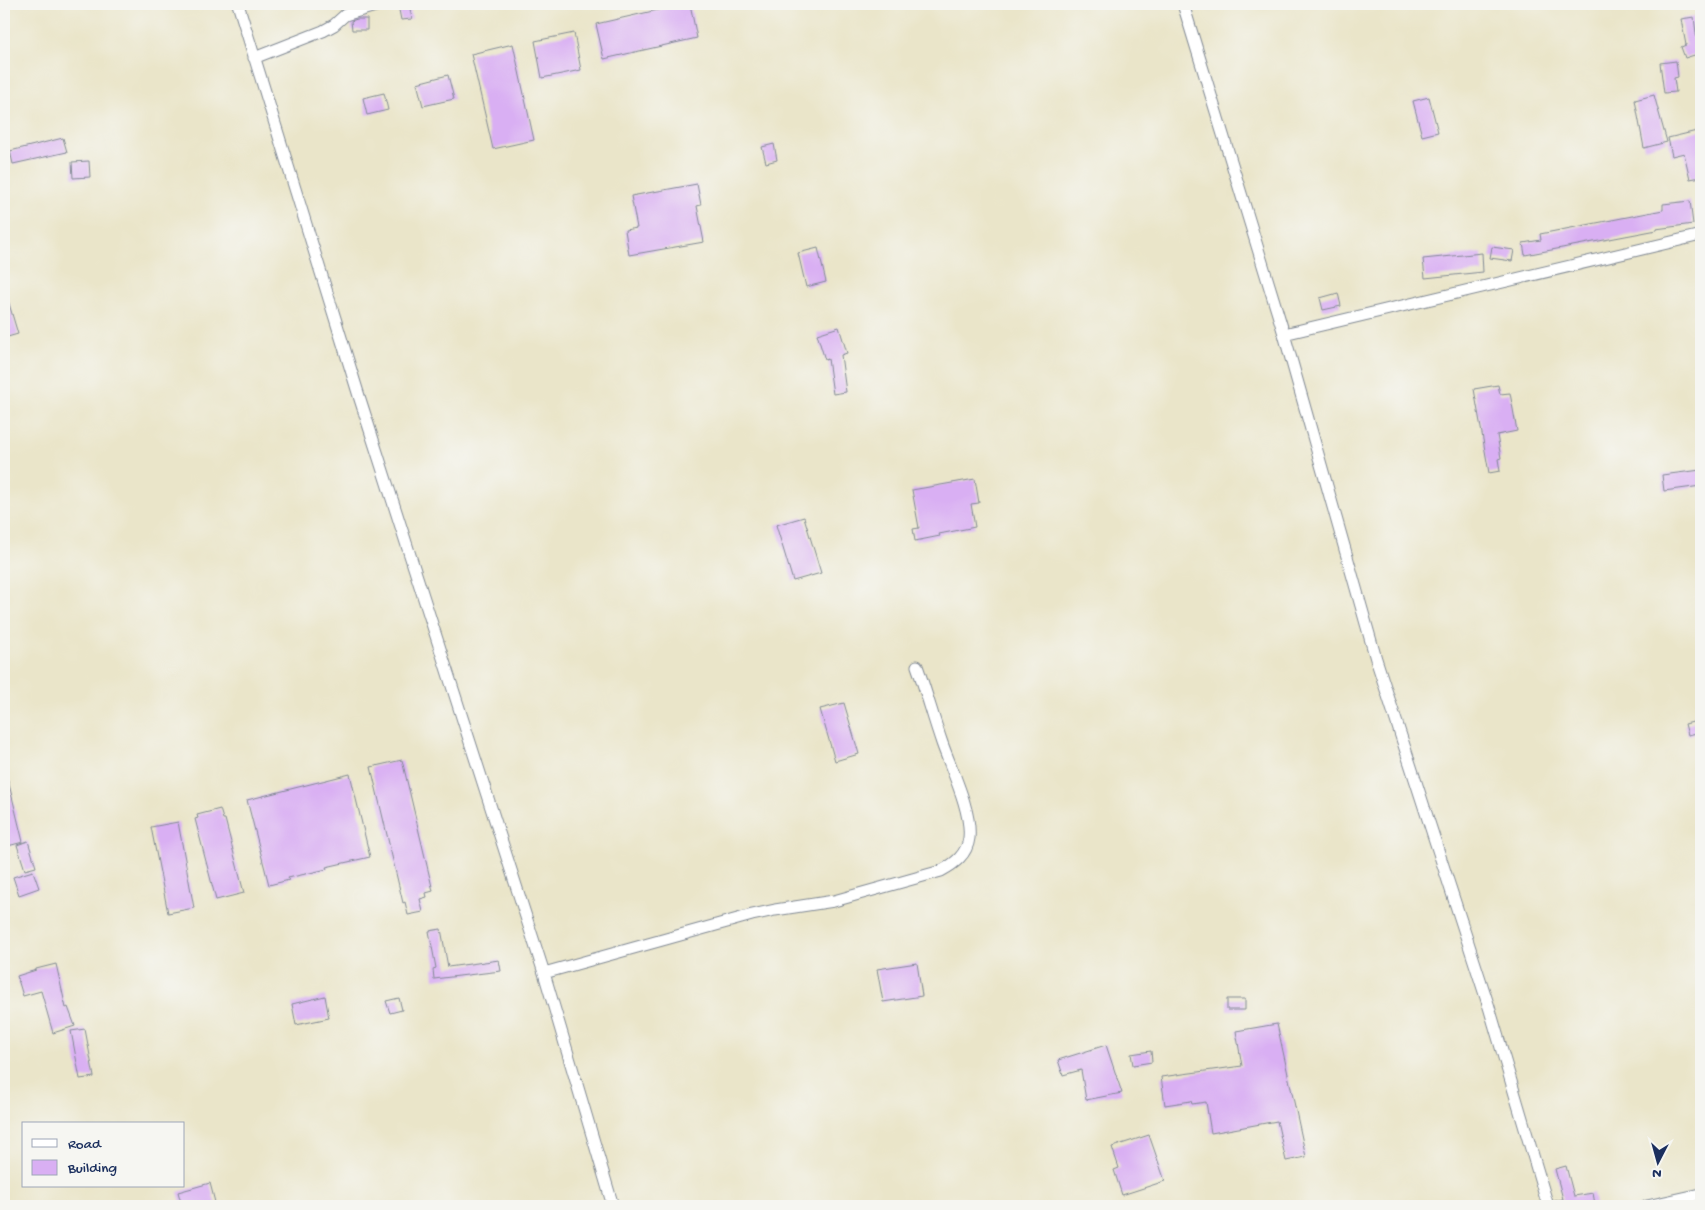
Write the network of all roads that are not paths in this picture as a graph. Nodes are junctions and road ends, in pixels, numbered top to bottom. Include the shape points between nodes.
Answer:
1 (238, 4) edge
2 (382, 4) edge
3 (1183, 4) edge
4 (254, 58) junction
5 (1701, 235) edge
6 (1284, 334) junction
7 (917, 666) dead end
8 (544, 973) junction
9 (1701, 1194) edge
10 (613, 1206) edge
11 (1548, 1206) edge
12 (1648, 1206) edge

1 - 4 street
2 - 4 street via 345,15 323,31
3 - 6 street
4 - 8 street
5 - 6 street
6 - 11 street via 1376,659 1489,1007
7 - 8 street via 969,824 965,852 955,863 941,872 834,901 752,915
8 - 10 street
9 - 12 street

